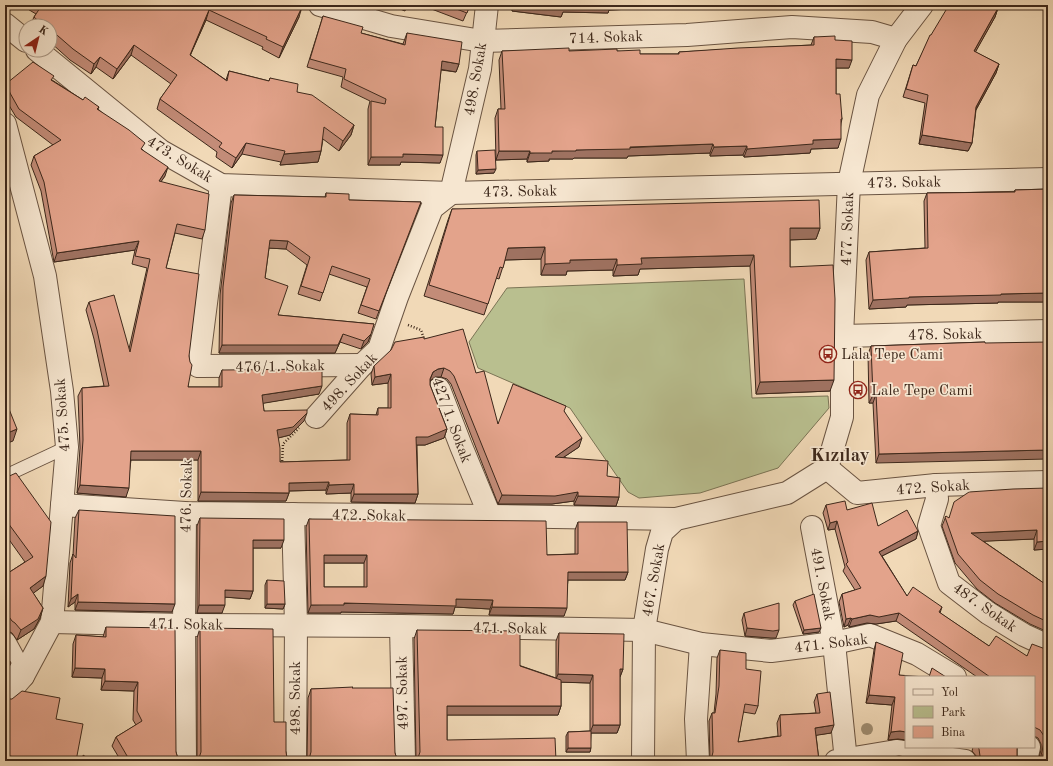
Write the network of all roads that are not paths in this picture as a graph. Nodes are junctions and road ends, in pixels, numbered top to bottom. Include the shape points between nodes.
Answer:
1 (320, 5) edge
2 (487, 5) edge
3 (922, 5) edge
4 (5, 24) edge
5 (18, 35) edge
6 (896, 39) junction
7 (482, 41) junction
8 (47, 58) edge
9 (5, 124) edge
10 (1048, 179) edge
11 (849, 183) junction
12 (221, 185) junction
13 (452, 193) junction
14 (1048, 331) edge
15 (842, 336) junction
16 (362, 365) junction
17 (440, 389) dead end
18 (316, 417) road end
19 (66, 448) junction
20 (827, 468) junction
21 (5, 476) edge
22 (1048, 482) edge
23 (936, 485) junction
24 (62, 505) junction
25 (185, 513) junction
26 (293, 514) junction
27 (490, 516) junction
28 (676, 519) junction
29 (812, 527) dead end
30 (52, 622) junction
31 (184, 625) junction
32 (296, 625) junction
33 (401, 626) junction
34 (644, 630) junction
35 (5, 643) edge
36 (834, 643) junction
37 (701, 644) junction
38 (1048, 646) edge
39 (22, 676) junction
40 (953, 676) edge
41 (5, 697) edge
42 (1029, 748) edge
43 (842, 760) edge
44 (185, 761) edge
45 (295, 761) edge
46 (404, 761) edge
47 (643, 761) edge
48 (698, 761) edge
49 (965, 761) edge
50 (1026, 761) edge

1 - 7 street, 714. Sokak via 391,26
2 - 7 street, 498. Sokak
3 - 6 street, 477. Sokak
4 - 5 street
6 - 7 street, 714. Sokak via 872,32 792,27 686,34
6 - 11 street, 477. Sokak via 868,95
7 - 13 street, 498. Sokak via 480,69
8 - 12 street, 473. Sokak via 161,150
9 - 19 street, 475. Sokak via 45,276 62,391
10 - 11 street, 473. Sokak
11 - 13 street, 473. Sokak
11 - 15 street, 477. Sokak
12 - 13 street, 473. Sokak
12 - 16 street, 476/1. Sokak via 198,366
13 - 16 street, 498. Sokak via 432,208 379,349
14 - 15 street, 478. Sokak
15 - 20 street, 477. Sokak via 842,417
16 - 18 street, 498. Sokak
17 - 27 street, 427/1. Sokak
19 - 21 lane
19 - 24 street, 475. Sokak
20 - 23 street, 472. Sokak via 857,493
20 - 28 street via 787,493
22 - 23 street, 472. Sokak
23 - 38 street, 487. Sokak via 937,499 929,526 949,583 988,613
24 - 25 street, 472. Sokak
24 - 30 street, 475. Sokak
25 - 26 street, 472. Sokak
25 - 31 street, 476. Sokak
26 - 27 street, 472. Sokak
26 - 32 street, 498. Sokak
27 - 28 street, 472. Sokak
28 - 34 street, 467. Sokak via 662,532 657,549
29 - 36 street, 491. Sokak
30 - 31 street, 471. Sokak
30 - 39 street, 475. Sokak
31 - 32 street, 471. Sokak
31 - 44 street, 476. Sokak
32 - 33 street, 471. Sokak
32 - 45 street, 498. Sokak
33 - 34 street, 471. Sokak
33 - 46 street, 497. Sokak
34 - 37 street, 471. Sokak
34 - 47 street, 467. Sokak
35 - 39 street
36 - 37 street, 471. Sokak via 771,651
36 - 40 street, 471. Sokak via 870,635 917,654
36 - 43 street, 491. Sokak
37 - 48 street via 696,719
39 - 41 street, 475. Sokak
42 - 50 street
43 - 49 street via 896,751

